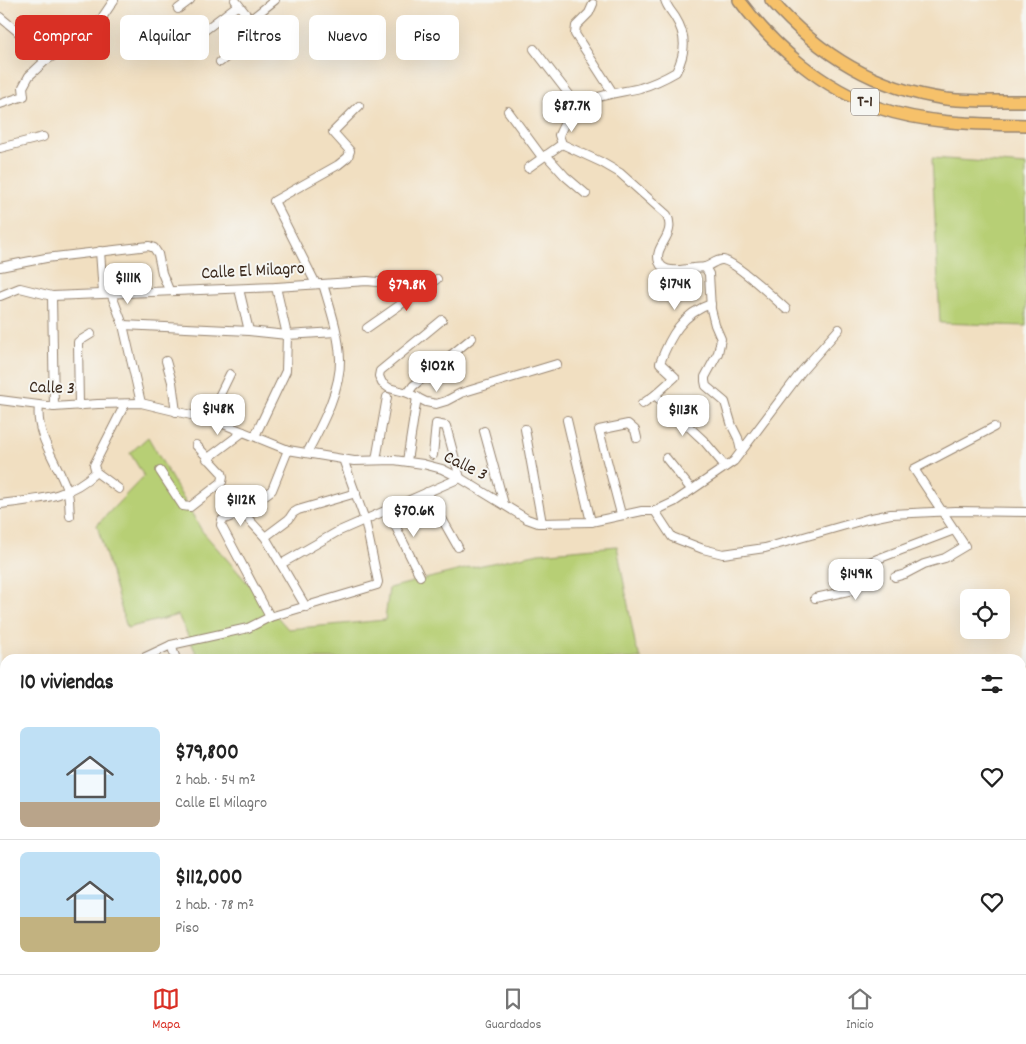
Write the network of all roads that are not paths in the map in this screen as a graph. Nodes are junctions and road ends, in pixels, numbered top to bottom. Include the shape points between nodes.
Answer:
1 (114, 0) edge
2 (190, 0) edge
3 (275, 0) edge
4 (665, 0) edge
5 (739, 0) edge
6 (771, 0) edge
7 (236, 2) edge
8 (593, 4) dead end
9 (178, 9) dead end
10 (246, 15) edge
11 (256, 15) edge
12 (0, 17) edge
13 (209, 26) edge
14 (534, 49) dead end
15 (223, 60) edge
16 (45, 61) junction
17 (220, 62) dead end
18 (613, 93) junction
19 (1026, 102) edge
20 (0, 104) edge
21 (359, 106) dead end
22 (578, 106) junction
23 (508, 111) dead end
24 (1026, 125) edge
25 (43, 137) dead end
26 (562, 144) junction
27 (0, 148) edge
28 (544, 156) junction
29 (528, 168) dead end
30 (586, 194) dead end
31 (100, 251) junction
32 (0, 267) edge
33 (704, 267) junction
34 (437, 279) dead end
35 (320, 284) junction
36 (276, 287) junction
37 (239, 289) junction
38 (169, 290) junction
39 (418, 291) junction
40 (112, 293) junction
41 (102, 294) junction
42 (0, 296) edge
43 (52, 296) junction
44 (711, 304) junction
45 (786, 309) dead end
46 (442, 320) dead end
47 (123, 325) junction
48 (367, 328) dead end
49 (840, 329) dead end
50 (248, 331) junction
51 (336, 332) junction
52 (91, 334) dead end
53 (287, 335) junction
54 (472, 338) dead end
55 (166, 360) dead end
56 (557, 364) dead end
57 (230, 374) dead end
58 (408, 393) junction
59 (655, 395) junction
60 (387, 397) dead end
61 (417, 397) junction
62 (0, 400) edge
63 (141, 403) junction
64 (125, 404) junction
65 (642, 404) dead end
66 (39, 406) junction
67 (79, 406) junction
68 (54, 407) junction
69 (176, 412) junction
70 (208, 419) junction
71 (567, 420) dead end
72 (994, 427) dead end
73 (525, 429) dead end
74 (484, 431) dead end
75 (243, 432) junction
76 (255, 436) junction
77 (637, 438) dead end
78 (196, 445) dead end
79 (288, 450) junction
80 (741, 451) junction
81 (307, 453) junction
82 (433, 455) dead end
83 (666, 458) dead end
84 (207, 459) junction
85 (343, 459) junction
86 (376, 460) junction
87 (407, 461) junction
88 (725, 466) junction
89 (160, 471) dead end
90 (96, 472) junction
91 (460, 478) junction
92 (119, 489) dead end
93 (691, 489) junction
94 (68, 492) junction
95 (426, 492) junction
96 (356, 493) junction
97 (0, 504) edge
98 (504, 504) junction
99 (387, 509) junction
100 (655, 511) junction
101 (943, 511) junction
102 (242, 512) junction
103 (621, 514) junction
104 (1025, 515) edge
105 (70, 516) dead end
106 (365, 520) junction
107 (591, 522) junction
108 (542, 523) junction
109 (954, 530) junction
110 (265, 537) junction
111 (458, 547) dead end
112 (281, 564) junction
113 (420, 576) dead end
114 (895, 577) dead end
115 (814, 598) dead end
116 (306, 607) junction
117 (270, 618) junction
118 (171, 645) junction
119 (155, 654) edge
120 (174, 654) edge

1 - 16 street via 94,31
2 - 9 street
3 - 11 street
4 - 18 street via 684,38 685,49 676,72 654,84
5 - 24 highway, T-1 via 766,33 795,60 858,100 931,119
6 - 19 highway, T-1 via 831,56 882,81 944,98
7 - 10 street
7 - 13 street
8 - 18 street via 576,26 575,34
12 - 16 street
14 - 22 street
15 - 17 street
16 - 20 street via 29,76 23,87 24,96
18 - 22 street
21 - 35 street via 333,132 350,151 348,157 274,202
22 - 26 street via 559,134
23 - 28 street
25 - 27 street
26 - 28 street
26 - 33 street via 620,173 666,215 669,231 658,255 664,268
28 - 29 street
28 - 30 street
31 - 32 street
31 - 38 street via 153,247
31 - 41 street
33 - 44 street via 711,281
33 - 45 street via 726,260
34 - 39 street
35 - 36 street, Calle El Milagro
35 - 39 street, Calle El Milagro via 378,281
35 - 51 street
36 - 37 street, Calle El Milagro
36 - 53 street
37 - 38 street, Calle El Milagro
37 - 50 street
38 - 40 street, Calle El Milagro
39 - 48 street
40 - 41 street, Calle El Milagro
40 - 47 street
41 - 43 street, Calle El Milagro
42 - 43 street, Calle El Milagro via 20,288
43 - 68 street
44 - 59 street via 698,308 682,320 660,363 675,377
44 - 80 street via 721,339 705,382 725,402
46 - 58 street via 379,373 386,387
47 - 50 street
47 - 63 street
49 - 80 street, Calle 3 via 802,371
50 - 53 street
51 - 53 street
51 - 81 street via 340,361 337,381
52 - 67 street via 78,342
53 - 76 street via 286,371
54 - 58 street
55 - 69 street
56 - 61 street via 461,392 442,403 431,404
57 - 70 street
58 - 61 street
59 - 65 street
59 - 88 street via 704,441
60 - 86 street
61 - 87 street
62 - 66 street, Calle 3
63 - 64 street, Calle 3
63 - 69 street, Calle 3
64 - 67 street, Calle 3
64 - 90 street via 94,465
66 - 68 street, Calle 3
66 - 94 street via 41,432
67 - 68 street, Calle 3
69 - 70 street, Calle 3
70 - 75 street, Calle 3
71 - 107 street
72 - 101 street via 914,469
73 - 108 street
74 - 98 street
75 - 76 street, Calle 3
75 - 84 street
76 - 79 street, Calle 3
77 - 103 street via 635,430 628,424 599,430
78 - 84 street
79 - 81 street, Calle 3
79 - 102 street via 272,490
80 - 88 street, Calle 3 via 734,461
81 - 85 street, Calle 3
82 - 91 street via 436,424 446,426
83 - 93 street
84 - 89 street via 222,473 223,479 188,507 183,506
85 - 86 street, Calle 3
85 - 96 street
86 - 87 street, Calle 3
87 - 91 street, Calle 3 via 442,469
88 - 93 street, Calle 3
90 - 92 street
90 - 94 street
91 - 95 street
91 - 98 street, Calle 3
93 - 100 street, Calle 3
94 - 97 street
94 - 105 street
95 - 99 street
95 - 111 street
96 - 106 street
96 - 110 street via 298,510
98 - 108 street, Calle 3 via 527,519
99 - 106 street
99 - 113 street
100 - 101 street via 672,537 723,554 765,548 880,516
100 - 103 street, Calle 3
101 - 104 street
101 - 109 street
102 - 110 street
102 - 117 street via 222,520 221,525
103 - 107 street, Calle 3
106 - 112 street via 319,541
106 - 116 street via 377,585
107 - 108 street, Calle 3
109 - 114 street via 965,546 945,558
109 - 115 street via 859,566 853,590
110 - 112 street
112 - 116 street
116 - 117 street
117 - 118 street via 248,628
118 - 119 street
118 - 120 street

